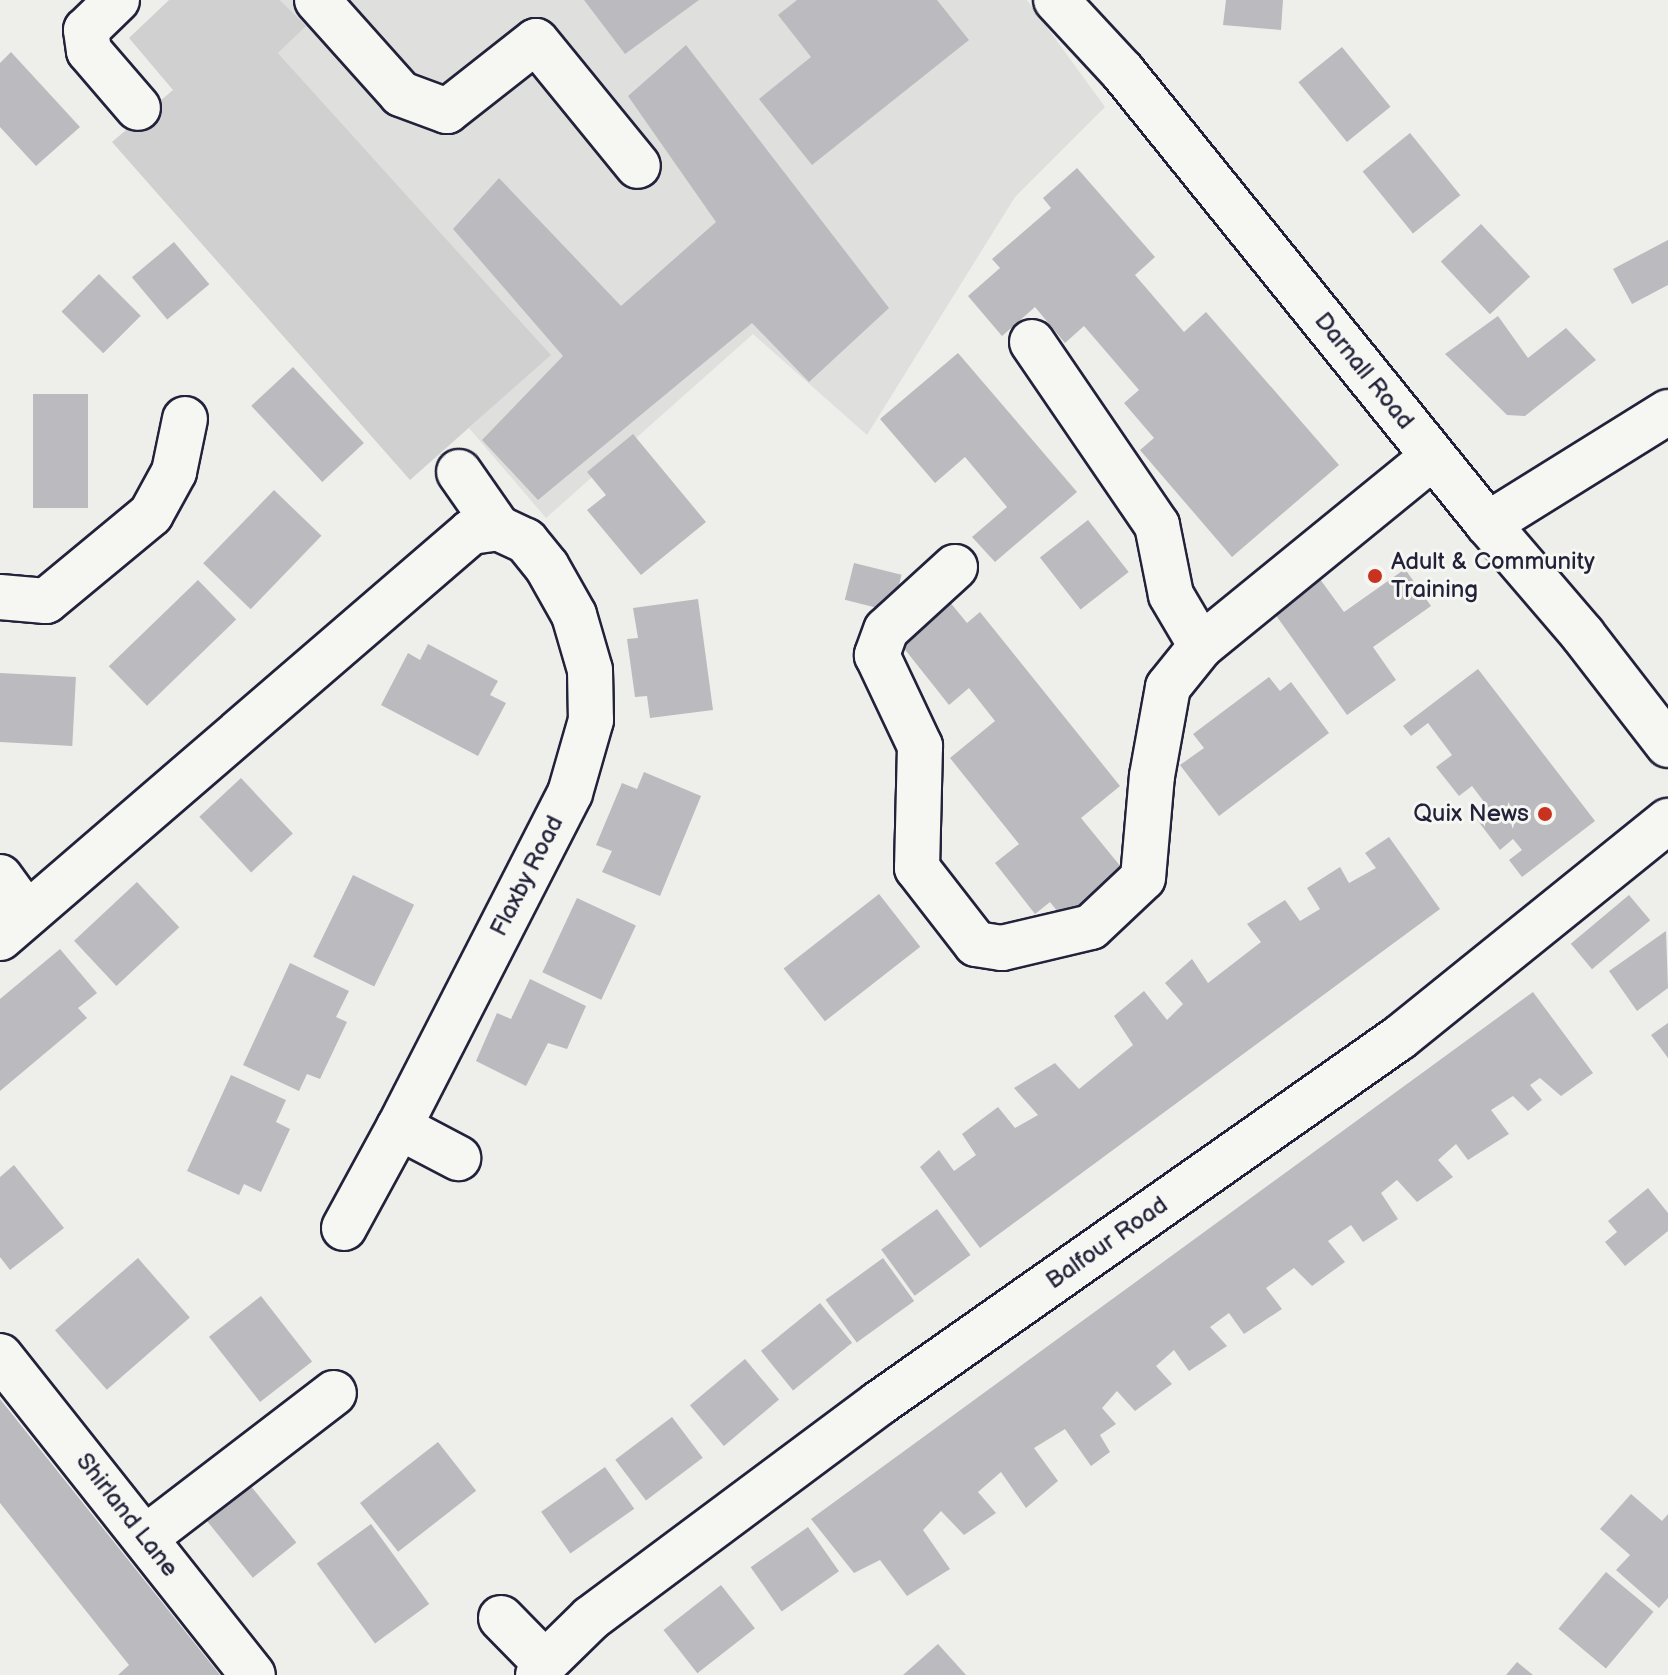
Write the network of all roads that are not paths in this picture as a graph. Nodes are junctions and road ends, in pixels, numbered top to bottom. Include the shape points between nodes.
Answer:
1 (117, 0) edge
2 (317, 0) edge
3 (1059, 1) edge
4 (138, 108) dead end
5 (638, 166) dead end
6 (1032, 342) dead end
7 (1668, 412) edge
8 (185, 419) dead end
9 (1433, 457) junction
10 (459, 472) dead end
11 (1488, 524) junction
12 (498, 528) junction
13 (955, 567) dead end
14 (0, 597) edge
15 (1201, 646) junction
16 (1668, 745) edge
17 (1668, 821) edge
18 (0, 877) edge
19 (13, 926) edge
20 (399, 1127) junction
21 (458, 1158) dead end
22 (344, 1228) dead end
23 (0, 1356) edge
24 (334, 1393) dead end
25 (145, 1538) junction
26 (501, 1618) dead end
27 (541, 1669) edge
28 (253, 1675) edge

1 - 4 street via 86,30 89,51
2 - 5 street via 401,94 447,111 536,41
3 - 9 street, Darnall Road via 1122,71
6 - 15 street via 1157,525 1171,595
7 - 11 street
8 - 14 street via 174,472 151,514 46,601
9 - 11 street, Darnall Road
9 - 15 street
10 - 12 street, Flaxby Road
11 - 16 street, Darnall Road
12 - 19 street via 471,532
12 - 20 street, Flaxby Road via 526,541 574,615 590,670 591,720 570,793
13 - 15 street via 886,630 877,655 920,746 917,868 976,944 1002,948 1091,927 1143,878 1152,776 1168,687
17 - 27 street, Balfour Road via 1399,1038 878,1404 591,1618
18 - 19 street
20 - 21 street
20 - 22 street, Flaxby Road
23 - 25 street, Shirland Lane
24 - 25 street
25 - 28 street, Shirland Lane
26 - 27 street, Balfour Road

